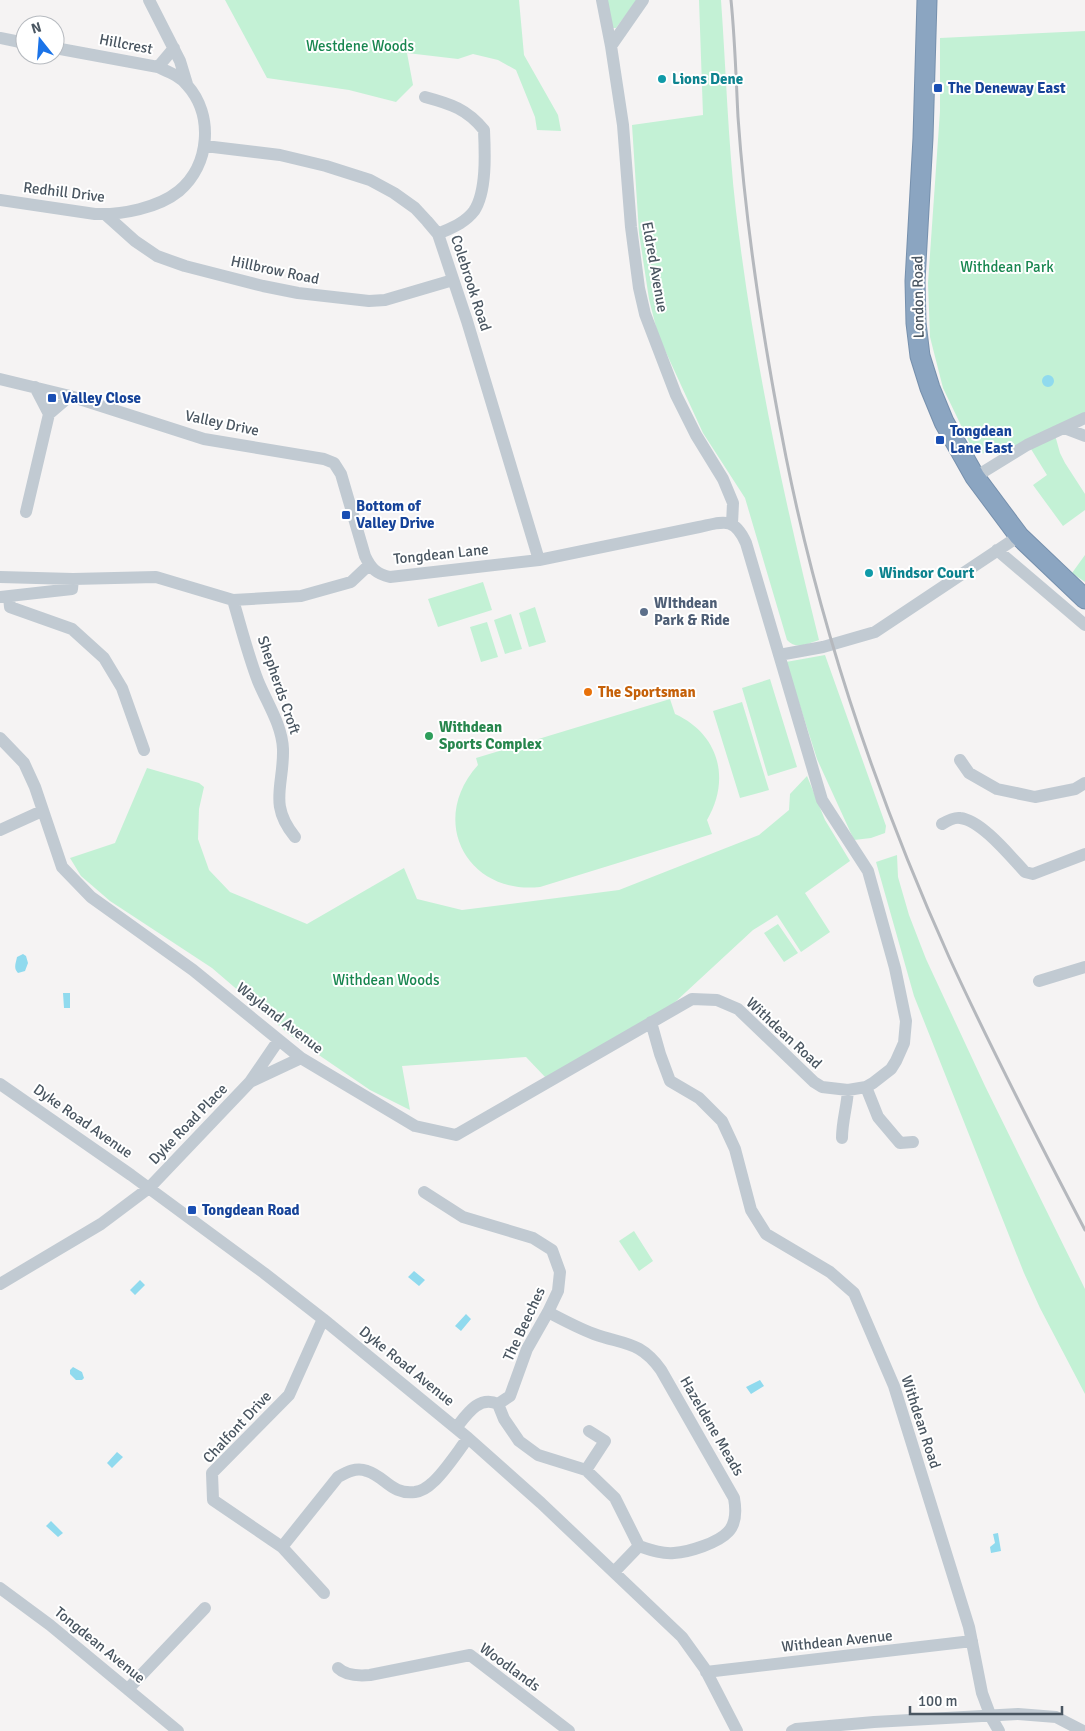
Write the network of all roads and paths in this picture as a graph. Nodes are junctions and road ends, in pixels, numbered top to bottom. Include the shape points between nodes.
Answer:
1 (149, 0) edge
2 (602, 0) edge
3 (643, 0) edge
4 (927, 0) edge
5 (0, 38) edge
6 (15, 41) edge
7 (611, 46) junction
8 (174, 48) junction
9 (65, 50) edge
10 (158, 67) junction
11 (187, 84) junction
12 (425, 97) dead end
13 (205, 146) junction
14 (0, 200) edge
15 (106, 215) junction
16 (438, 234) junction
17 (453, 280) junction
18 (0, 379) edge
19 (35, 387) junction
20 (70, 396) junction
21 (48, 414) junction
22 (1085, 418) edge
23 (1064, 428) junction
24 (1085, 436) edge
25 (976, 477) junction
26 (26, 512) dead end
27 (732, 524) junction
28 (1020, 536) junction
29 (998, 550) junction
30 (539, 560) junction
31 (369, 565) junction
32 (0, 577) edge
33 (73, 579) junction
34 (5, 597) edge
35 (1085, 599) edge
36 (233, 600) junction
37 (1085, 625) edge
38 (778, 653) junction
39 (0, 738) edge
40 (144, 750) dead end
41 (960, 760) dead end
42 (1085, 783) edge
43 (42, 812) junction
44 (942, 824) dead end
45 (0, 830) edge
46 (295, 837) dead end
47 (1085, 854) edge
48 (1085, 967) edge
49 (1039, 980) dead end
50 (651, 1022) junction
51 (278, 1041) junction
52 (301, 1058) junction
53 (250, 1082) junction
54 (0, 1084) edge
55 (866, 1087) junction
56 (848, 1090) junction
57 (842, 1138) dead end
58 (913, 1142) dead end
59 (149, 1188) junction
60 (424, 1192) dead end
61 (0, 1284) edge
62 (548, 1312) junction
63 (323, 1319) junction
64 (498, 1404) junction
65 (456, 1428) junction
66 (590, 1431) dead end
67 (468, 1438) junction
68 (586, 1470) junction
69 (639, 1546) junction
70 (282, 1547) junction
71 (614, 1572) junction
72 (0, 1588) edge
73 (324, 1593) dead end
74 (205, 1608) dead end
75 (972, 1641) junction
76 (338, 1668) dead end
77 (706, 1672) junction
78 (128, 1689) junction
79 (991, 1717) junction
80 (877, 1726) edge
81 (178, 1731) edge
82 (569, 1731) edge
83 (737, 1731) edge
84 (792, 1731) edge
85 (999, 1731) edge
86 (1083, 1731) edge

1 - 8 street
2 - 7 street, Eldred Avenue
3 - 7 street
4 - 25 highway, London Road via 916,323 920,356 930,388 944,422
5 - 6 street
7 - 27 street, Eldred Avenue via 623,125 631,227 645,314 676,395 733,503
8 - 10 street
8 - 11 street
9 - 10 street, Hillcrest
10 - 11 street, Hillcrest
11 - 13 street, Redhill Drive via 197,98 204,120
12 - 16 street via 460,108 484,130 483,180 479,201 466,219
13 - 15 street, Redhill Drive via 192,176 179,191 134,210
13 - 16 street, Colebrook Road via 280,155 370,180 415,208
14 - 15 street, Redhill Drive
15 - 17 street, Hillbrow Road via 157,256 185,266 298,293 385,300
16 - 17 street, Colebrook Road
17 - 30 street, Colebrook Road
18 - 19 street, Valley Drive
19 - 20 street, Valley Drive
19 - 21 street
20 - 21 street
20 - 31 street, Valley Drive via 204,439 334,463 341,474
21 - 26 street
22 - 23 street
23 - 24 street
23 - 25 street via 1027,445
25 - 28 highway, London Road
27 - 30 street, Tongdean Lane via 699,526
27 - 38 street via 741,531 746,543
28 - 29 street
28 - 35 highway, London Road
29 - 37 street
29 - 38 street via 875,632 823,647
30 - 31 street, Tongdean Lane via 390,577 379,574
31 - 36 street via 351,582 301,596
32 - 33 street
33 - 34 street via 72,589
33 - 36 street via 156,577
34 - 40 street via 10,607 72,629 104,658 122,688
36 - 46 street, Shepherds Croft via 258,680 279,728 283,748 278,801 284,824
38 - 55 street, Withdean Road via 822,800 868,871 906,1021 904,1042 896,1061
39 - 43 street, Wayland Avenue via 24,763 36,787
41 - 42 street via 970,772 997,789 1035,797 1076,789
43 - 45 street
43 - 51 street, Wayland Avenue via 62,867 91,897 193,970
44 - 47 street via 959,817 973,822 1025,872 1033,874
48 - 49 street
50 - 52 street, Wayland Avenue via 456,1135 415,1126
50 - 56 street, Withdean Road via 692,999 717,1000 738,1009 814,1082 822,1087
50 - 75 street, Withdean Road via 670,1081 699,1098 722,1122 735,1149 751,1210 766,1234 830,1272 854,1293 894,1386
51 - 52 street, Wayland Avenue
51 - 53 street
52 - 53 street
53 - 59 street, Dyke Road Place
54 - 59 street, Dyke Road Avenue
55 - 56 street, Withdean Road
55 - 58 street via 878,1118 900,1143
56 - 57 street
59 - 61 street via 100,1224
59 - 63 street, Dyke Road Avenue
60 - 62 street, The Beeches via 463,1217 533,1238 552,1250 560,1272 558,1291
62 - 64 street, The Beeches via 527,1348 510,1396
62 - 69 street, Hazeldene Meads via 575,1327 639,1348 652,1358 734,1498 736,1511 729,1532 706,1546 675,1553
63 - 65 street, Dyke Road Avenue
63 - 70 street, Chalfont Drive via 289,1396 212,1473 213,1500
64 - 65 street via 487,1401 478,1404
64 - 68 street via 519,1441 538,1455
65 - 67 street, Dyke Road Avenue
66 - 68 street via 605,1441
67 - 70 street via 432,1483 420,1491 396,1490 368,1471 348,1471 338,1477
67 - 71 street, Dyke Road Avenue
68 - 69 street via 615,1498
69 - 71 street
70 - 73 street
71 - 77 street, Dyke Road Avenue via 682,1637
72 - 78 street, Tongdean Avenue
74 - 78 street
75 - 77 street, Withdean Avenue
75 - 79 street, Withdean Road via 982,1693
76 - 82 street, Woodlands via 360,1676 370,1675 470,1654
77 - 83 street, Dyke Road Avenue
78 - 81 street, Tongdean Avenue
79 - 80 street
79 - 85 street, Withdean Road
79 - 86 street via 1018,1714 1056,1717
80 - 84 street

